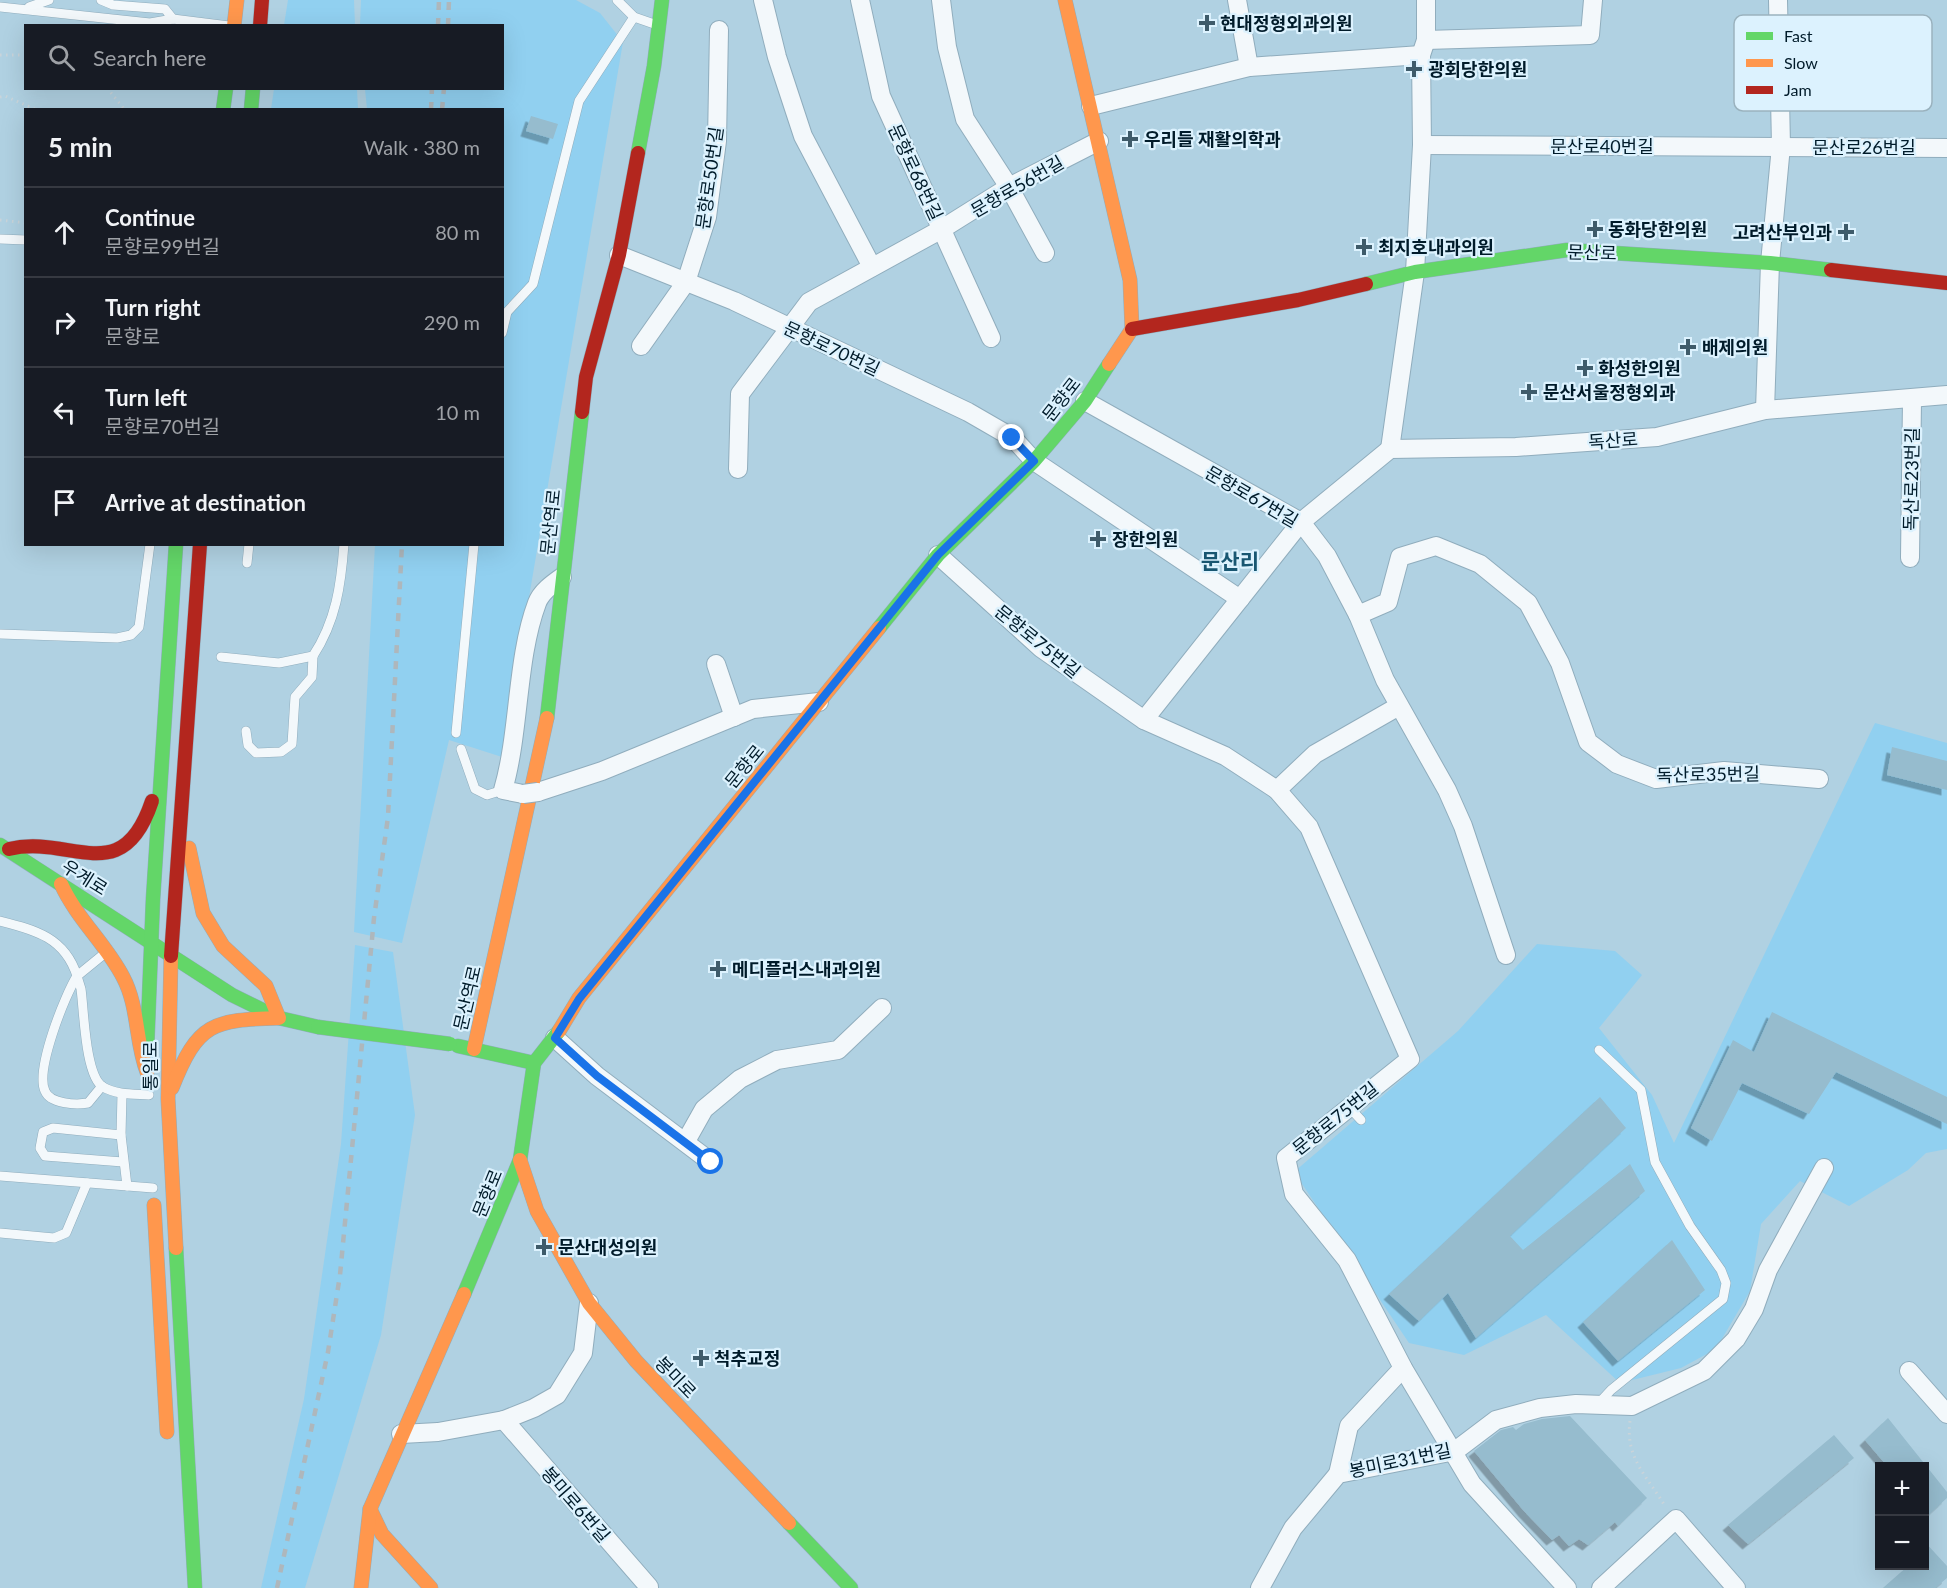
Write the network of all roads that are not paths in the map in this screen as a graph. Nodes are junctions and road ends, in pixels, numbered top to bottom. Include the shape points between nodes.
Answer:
1 (49, 0) edge
2 (101, 0) edge
3 (237, 0) edge
4 (262, 0) edge
5 (616, 0) edge
6 (662, 0) edge
7 (762, 0) edge
8 (860, 0) edge
9 (941, 0) edge
10 (1065, 0) edge
11 (1237, 0) edge
12 (1426, 0) edge
13 (1593, 0) edge
14 (1778, 0) edge
15 (0, 7) edge
16 (18, 9) junction
17 (1778, 15) edge
18 (634, 17) junction
19 (173, 19) junction
20 (213, 24) edge
21 (234, 24) edge
22 (260, 24) edge
23 (660, 26) junction
24 (719, 30) dead end
25 (1423, 48) junction
26 (1249, 67) junction
27 (226, 90) edge
28 (253, 90) edge
29 (1091, 106) junction
30 (223, 108) edge
31 (251, 108) edge
32 (1781, 111) edge
33 (1099, 141) junction
34 (1422, 145) junction
35 (1782, 146) junction
36 (1947, 148) edge
37 (1009, 187) junction
38 (942, 229) junction
39 (0, 239) edge
40 (24, 240) edge
41 (1045, 253) dead end
42 (619, 255) junction
43 (1770, 263) junction
44 (872, 267) junction
45 (1415, 272) junction
46 (686, 282) junction
47 (1947, 283) edge
48 (504, 325) edge
49 (788, 328) junction
50 (1131, 329) junction
51 (991, 338) dead end
52 (641, 346) dead end
53 (1947, 395) edge
54 (1085, 400) junction
55 (1912, 400) junction
56 (1765, 410) junction
57 (1390, 448) junction
58 (1034, 461) junction
59 (738, 469) dead end
60 (1301, 522) junction
61 (150, 546) edge
62 (176, 546) edge
63 (200, 546) edge
64 (249, 546) edge
65 (344, 546) edge
66 (474, 546) edge
67 (938, 555) junction
68 (1910, 558) dead end
69 (247, 563) dead end
70 (562, 577) junction
71 (1240, 599) junction
72 (1358, 615) junction
73 (0, 634) edge
74 (313, 656) junction
75 (221, 657) dead end
76 (716, 664) dead end
77 (819, 702) junction
78 (1399, 706) junction
79 (734, 717) junction
80 (1144, 720) junction
81 (246, 731) dead end
82 (456, 733) dead end
83 (461, 750) dead end
84 (1819, 779) dead end
85 (159, 785) junction
86 (503, 790) junction
87 (1278, 790) junction
88 (179, 834) junction
89 (4, 847) edge
90 (61, 884) junction
91 (0, 921) edge
92 (150, 940) junction
93 (107, 952) junction
94 (170, 955) junction
95 (1506, 955) dead end
96 (77, 976) junction
97 (882, 1008) dead end
98 (279, 1018) junction
99 (555, 1038) junction
100 (474, 1049) junction
101 (1599, 1050) dead end
102 (534, 1063) junction
103 (147, 1072) junction
104 (102, 1086) junction
105 (122, 1094) junction
106 (168, 1099) junction
107 (149, 1101) joint
108 (121, 1135) junction
109 (686, 1141) junction
110 (520, 1160) junction
111 (123, 1162) junction
112 (711, 1162) dead end
113 (1824, 1168) dead end
114 (0, 1176) edge
115 (153, 1182) joint
116 (87, 1184) junction
117 (127, 1186) junction
118 (0, 1233) edge
119 (589, 1303) junction
120 (1403, 1368) junction
121 (1909, 1371) dead end
122 (1598, 1404) junction
123 (1947, 1414) edge
124 (504, 1420) junction
125 (401, 1434) junction
126 (168, 1451) dead end
127 (1455, 1451) junction
128 (1338, 1474) junction
129 (370, 1509) junction
130 (649, 1587) edge
131 (195, 1588) edge
132 (361, 1588) edge
133 (431, 1588) edge
134 (851, 1588) edge
135 (1260, 1588) edge
136 (1567, 1588) edge
137 (1601, 1588) edge
138 (1736, 1588) edge

1 - 16 lane
2 - 19 lane via 113,5 165,9
3 - 21 main road
4 - 22 main road
5 - 18 lane
6 - 23 main road, 문산역로
7 - 44 street via 803,136
8 - 38 street, 문향로68번길 via 881,96
9 - 37 street via 946,47 965,119
10 - 29 main road
11 - 26 street
12 - 25 street
13 - 25 street via 1590,36
14 - 17 street
15 - 16 lane
16 - 19 lane via 150,23
18 - 23 lane
18 - 48 lane via 579,101 534,284 507,312
19 - 20 lane
23 - 42 main road, 문산역로
24 - 46 street, 문향로50번길 via 717,141 707,216
25 - 26 street
25 - 34 street
26 - 29 street
27 - 30 main road
28 - 31 main road
29 - 33 main road
32 - 35 street
33 - 37 street, 문향로56번길
33 - 50 main road via 1130,280
34 - 35 street, 문산로40번길
34 - 45 street
35 - 36 street, 문산로26번길
35 - 43 street
37 - 38 street, 문향로56번길
37 - 41 street
38 - 44 street, 문향로56번길
38 - 51 street, 문향로68번길
39 - 40 lane
42 - 46 street, 문향로70번길
42 - 70 main road, 문산역로 via 586,377
43 - 45 main road, 문산로 via 1567,250
43 - 47 main road, 문산로
43 - 56 street
44 - 49 street, 문향로56번길 via 808,302
45 - 50 main road, 문산로 via 1298,300
45 - 57 street
46 - 49 street, 문향로70번길
46 - 52 street, 문향로50번길
49 - 58 street, 문향로70번길 via 968,412 1012,438
49 - 59 street, 문향로56번길 via 740,394
50 - 54 main road, 문향로
53 - 55 street, 독산로
54 - 58 main road, 문향로
54 - 60 street, 문향로67번길
55 - 56 street, 독산로
55 - 68 street, 독산로23번길
56 - 57 street, 독산로 via 1657,437 1516,447
57 - 60 street
58 - 67 main road, 문향로
58 - 71 street, 문향로70번길
60 - 71 street
60 - 72 street, 문향로67번길 via 1327,556
61 - 73 lane via 139,627 131,635 117,638
62 - 85 main road, 통일로
63 - 88 main road, 통일로
64 - 69 lane
65 - 74 lane via 335,612
66 - 82 lane
67 - 77 main road, 문향로
67 - 80 street, 문향로75번길 via 1041,648
70 - 86 street via 537,602
70 - 100 main road, 문산역로 via 546,726
71 - 80 street
72 - 78 street, 문향로67번길
72 - 84 street, 독산로35번길 via 1388,602 1400,557 1436,546 1480,564 1528,603 1560,663 1588,742 1617,764 1656,779 1724,771
74 - 75 lane via 279,663
74 - 81 lane via 312,677 295,697 292,744 280,752 256,753 248,745
76 - 79 street
77 - 79 street via 753,709
77 - 99 main road, 문향로 via 579,999
78 - 87 street via 1315,754
78 - 95 street, 문향로67번길 via 1436,767 1463,826
79 - 86 street via 603,771 531,793
80 - 87 street, 문향로75번길 via 1225,756
83 - 86 lane via 475,789 487,795
85 - 89 main road via 145,826 130,842 110,853 98,855 29,844
85 - 92 main road, 통일로
87 - 120 street, 문향로75번길 via 1309,827 1410,1059 1355,1114 1286,1158 1294,1194 1347,1260
88 - 94 main road, 통일로
88 - 98 main road via 190,849 199,899 211,929 223,946 266,986
89 - 90 main road, 우계로
90 - 92 main road, 우계로
90 - 93 main road via 68,904
91 - 96 lane via 53,940 72,958
92 - 94 main road
92 - 103 main road, 통일로
93 - 96 lane
93 - 103 main road via 130,992 139,1054
94 - 98 main road via 232,995
94 - 106 main road, 통일로
96 - 104 lane via 92,1075
96 - 104 lane via 67,992 47,1058 45,1091 52,1099 81,1105 88,1104
97 - 109 street via 838,1050 777,1060 740,1079 704,1109
98 - 100 main road, bridge
98 - 106 main road via 227,1021 197,1038 183,1059
99 - 102 main road, 문향로
99 - 109 street via 597,1076
100 - 102 main road
101 - 122 lane via 1641,1090 1650,1146 1659,1170 1726,1283 1723,1299
102 - 110 main road, 문향로
103 - 107 main road, 통일로
104 - 105 lane
105 - 107 lane
105 - 108 lane
106 - 131 main road, 통일로
108 - 111 lane
108 - 111 lane via 53,1128 43,1132 40,1148 45,1156
109 - 112 street
110 - 119 main road, 봉미로 via 537,1211
110 - 125 main road, 문향로
111 - 117 lane
113 - 122 street, 봉미로31번길 via 1768,1270 1754,1310 1736,1339 1704,1371 1632,1406
114 - 116 lane
115 - 117 lane
115 - 126 main road
116 - 117 lane
116 - 118 lane via 66,1233 54,1238
119 - 124 street via 583,1353 556,1395
119 - 134 main road, 봉미로 via 636,1361
120 - 127 street, 문향로75번길
120 - 128 street via 1349,1426
121 - 123 street
122 - 127 street, 봉미로31번길 via 1557,1405 1496,1420
124 - 125 street via 438,1432
124 - 130 street, 봉미로6번길
125 - 129 main road, 문향로
127 - 128 street, 봉미로31번길
127 - 136 street, 문향로75번길 via 1472,1484
128 - 135 street, 봉미로31번길 via 1293,1528
129 - 132 main road, 문향로
129 - 133 main road via 382,1534
137 - 138 street via 1676,1519

